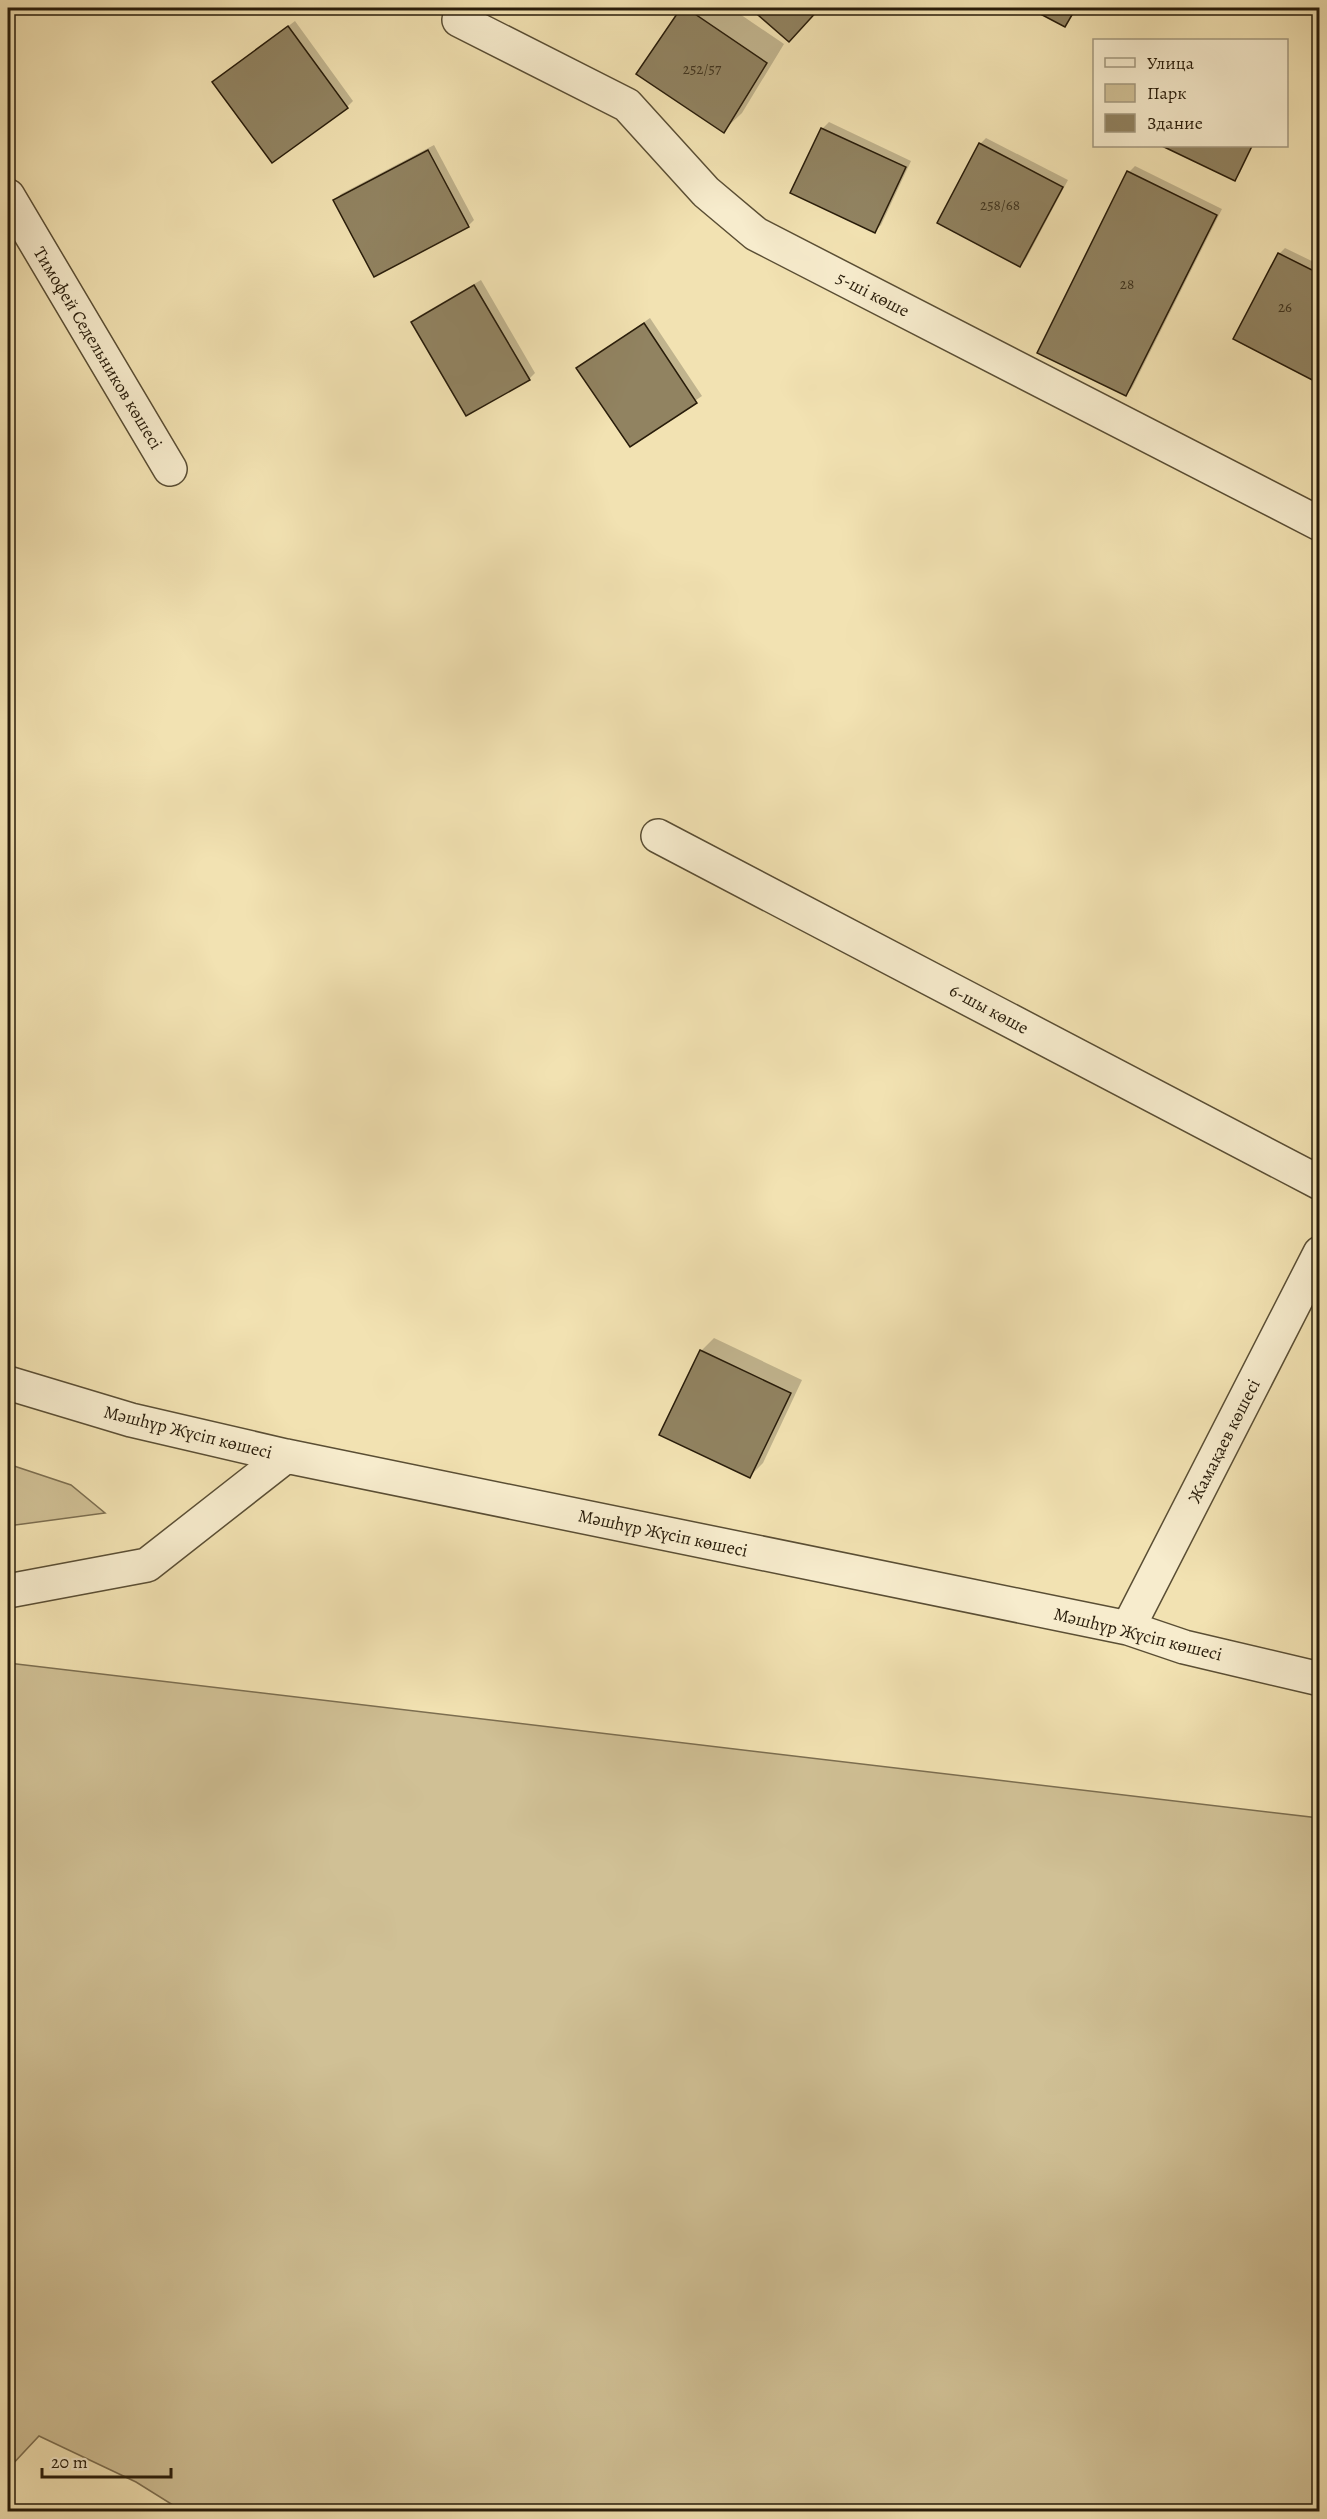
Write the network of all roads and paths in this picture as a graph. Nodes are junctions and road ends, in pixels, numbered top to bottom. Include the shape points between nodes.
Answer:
1 (459, 20) dead end
2 (8, 196) edge
3 (170, 469) dead end
4 (1320, 524) edge
5 (658, 836) dead end
6 (1320, 1183) edge
7 (1320, 1254) edge
8 (8, 1383) edge
9 (286, 1456) junction
10 (8, 1591) edge
11 (1128, 1628) junction
12 (1320, 1679) edge

1 - 4 street, 5-ші көше via 627,105 706,192 756,234
2 - 3 street, Тимофей Седельников көшесі
5 - 6 street, 6-шы көше
7 - 11 street, Жамақаев көшесі
8 - 9 street, Мәшhүр Жүсіп көшесі via 131,1420
9 - 10 street via 147,1565
9 - 11 street, Мәшhүр Жүсіп көшесі
11 - 12 street, Мәшhүр Жүсіп көшесі via 1184,1647

